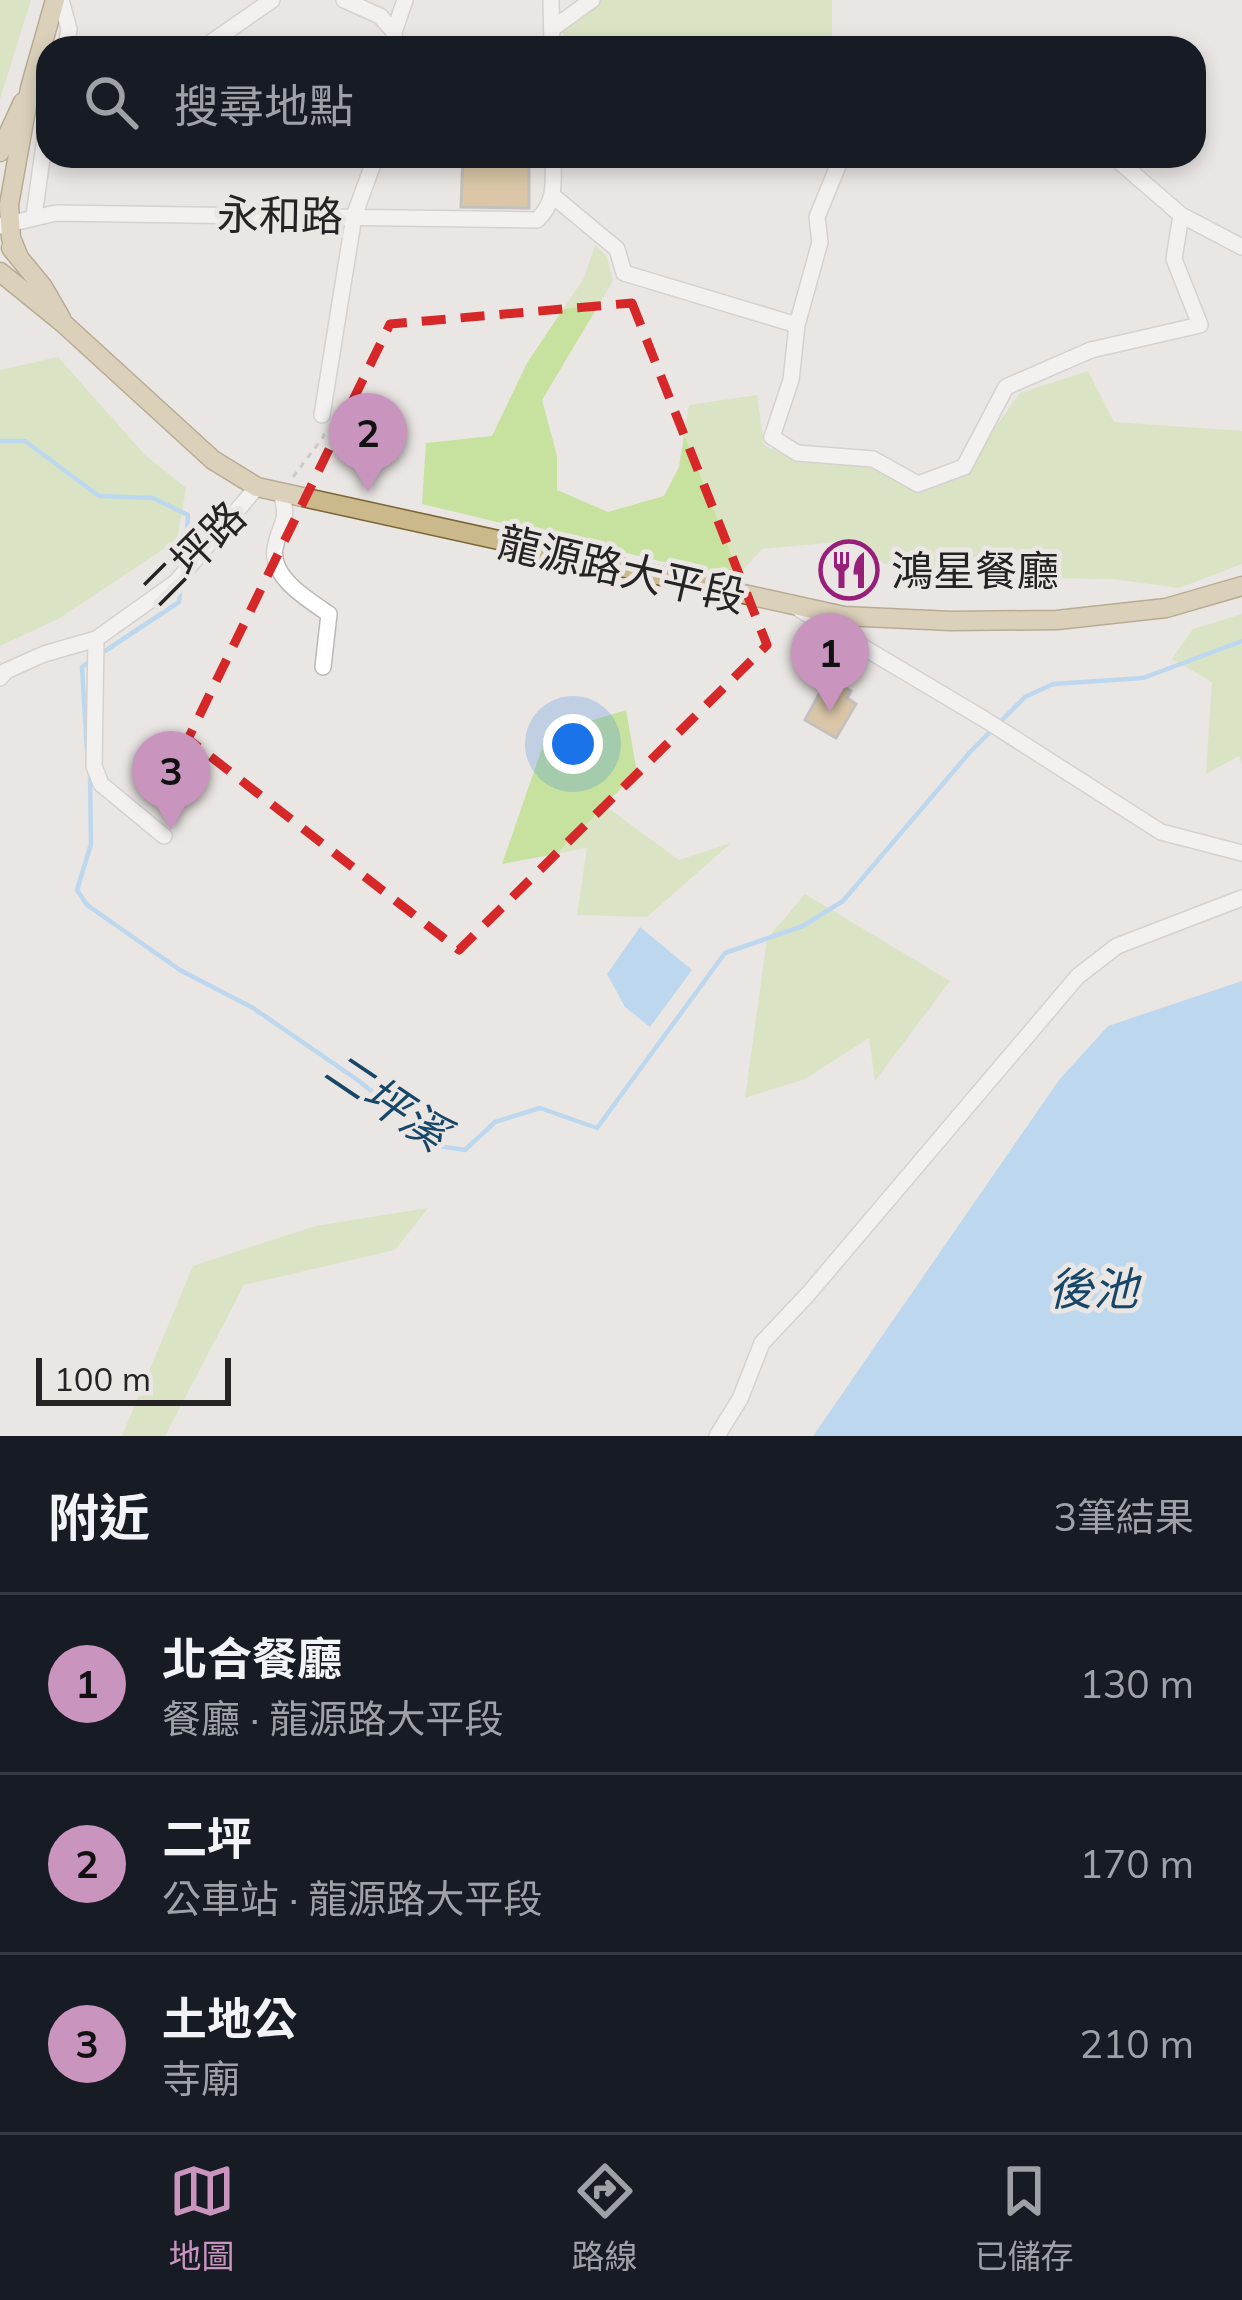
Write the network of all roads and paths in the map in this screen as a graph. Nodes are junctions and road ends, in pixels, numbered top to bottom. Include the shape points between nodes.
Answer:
1 (58, 0) edge
2 (272, 0) edge
3 (344, 0) edge
4 (405, 0) edge
5 (551, 0) edge
6 (592, 0) edge
7 (552, 29) junction
8 (47, 36) edge
9 (67, 36) edge
10 (220, 36) edge
11 (392, 36) edge
12 (395, 36) edge
13 (552, 36) edge
14 (36, 69) edge
15 (30, 88) junction
16 (13, 122) junction
17 (0, 140) edge
18 (0, 152) edge
19 (41, 168) edge
20 (372, 168) edge
21 (552, 168) edge
22 (837, 168) edge
23 (1127, 168) edge
24 (551, 202) junction
25 (1181, 214) junction
26 (34, 215) junction
27 (354, 216) junction
28 (2, 226) edge
29 (1242, 247) edge
30 (0, 272) edge
31 (63, 322) junction
32 (797, 325) junction
33 (322, 415) joint
34 (256, 487) junction
35 (280, 493) junction
36 (1242, 586) edge
37 (796, 608) junction
38 (96, 639) junction
39 (323, 667) dead end
40 (0, 678) edge
41 (164, 836) dead end
42 (1242, 854) edge
43 (1242, 898) edge
44 (717, 1436) edge

1 - 8 main road
1 - 9 street
2 - 10 street
3 - 11 street via 380,16
4 - 12 street
5 - 7 street
6 - 7 street
7 - 13 street
14 - 15 main road
15 - 16 main road
15 - 28 main road
16 - 17 main road
16 - 18 main road
19 - 26 street
20 - 27 street
21 - 24 street
22 - 32 street via 817,218 820,242
23 - 25 street
24 - 27 street, 永和路 via 537,220
24 - 32 street via 617,248 624,273
25 - 29 street
25 - 32 street via 1174,259 1200,326 1091,350 1006,387 964,467 917,484 873,460 797,453 772,437 791,380
26 - 27 street, 永和路
26 - 28 street, 永和路
27 - 33 street
28 - 31 main road, 龍源路大平段
30 - 31 main road, 龍源路大平段
31 - 34 main road, 龍源路大平段 via 213,460
33 - 35 path via 324,436
34 - 35 main road, 龍源路大平段
34 - 38 street, 二坪路 via 176,582
35 - 37 main road, 龍源路大平段
35 - 39 street via 288,516 275,561 292,587 329,614
36 - 37 main road, 龍源路大平段 via 1166,608 1058,620
37 - 42 street via 1161,832
38 - 40 street, 二坪路
38 - 41 street via 94,766 101,784
43 - 44 street via 1117,946 1078,976 762,1343

